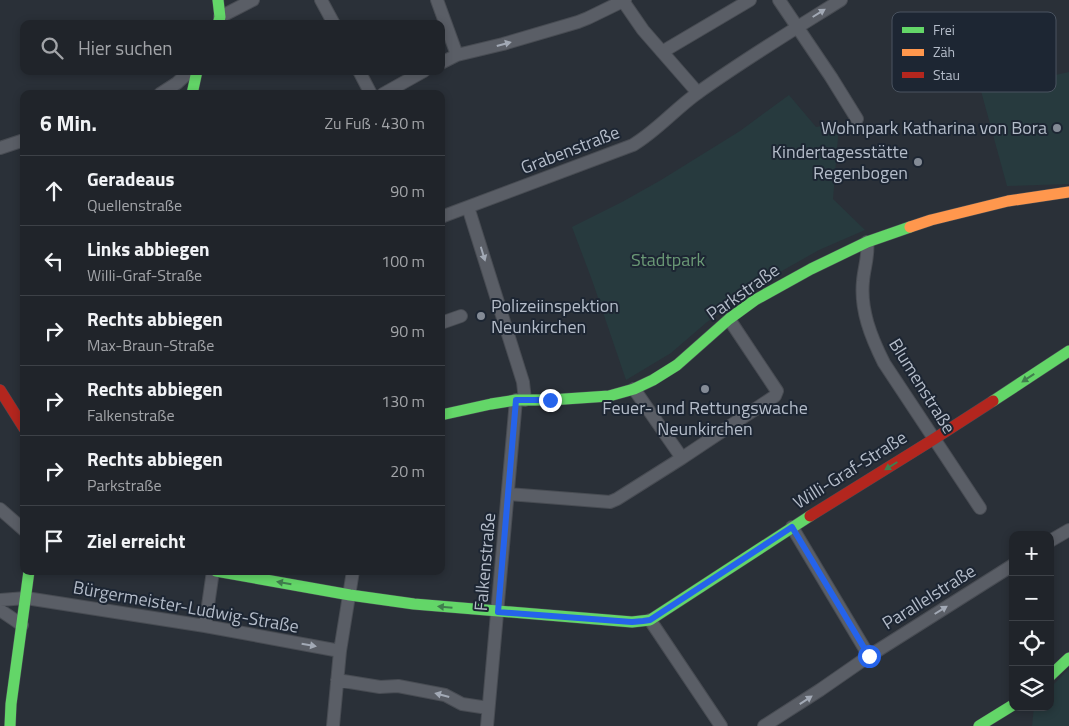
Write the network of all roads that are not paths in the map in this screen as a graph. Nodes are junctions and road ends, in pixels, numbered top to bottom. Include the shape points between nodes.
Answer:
1 (218, 0) edge
2 (253, 0) edge
3 (321, 0) edge
4 (438, 0) edge
5 (750, 0) edge
6 (779, 0) edge
7 (841, 0) edge
8 (624, 1) edge
9 (219, 20) edge
10 (221, 20) edge
11 (332, 20) edge
12 (445, 20) edge
13 (445, 21) edge
14 (798, 27) junction
15 (662, 52) junction
16 (456, 55) junction
17 (445, 60) edge
18 (186, 75) edge
19 (196, 75) edge
20 (361, 75) edge
21 (417, 75) edge
22 (168, 90) edge
23 (193, 90) edge
24 (369, 90) edge
25 (390, 90) edge
26 (698, 93) junction
27 (857, 119) dead end
28 (20, 141) edge
29 (0, 148) edge
30 (1069, 192) edge
31 (468, 207) junction
32 (445, 216) edge
33 (867, 242) junction
34 (460, 316) dead end
35 (730, 319) junction
36 (445, 322) edge
37 (1069, 351) edge
38 (634, 389) junction
39 (0, 390) edge
40 (521, 400) junction
41 (445, 414) edge
42 (20, 422) edge
43 (934, 439) junction
44 (682, 458) junction
45 (508, 494) junction
46 (980, 508) dead end
47 (0, 509) edge
48 (20, 526) edge
49 (792, 527) junction
50 (1069, 530) edge
51 (1054, 539) edge
52 (1009, 568) edge
53 (29, 575) edge
54 (214, 575) edge
55 (238, 575) edge
56 (352, 575) edge
57 (350, 595) junction
58 (26, 598) junction
59 (0, 600) edge
60 (0, 610) edge
61 (498, 612) junction
62 (650, 620) junction
63 (22, 625) junction
64 (205, 626) junction
65 (340, 651) junction
66 (869, 656) junction
67 (1069, 658) edge
68 (1054, 672) edge
69 (337, 680) junction
70 (6, 704) edge
71 (1009, 707) edge
72 (488, 708) junction
73 (10, 726) edge
74 (333, 726) edge
75 (487, 726) edge
76 (721, 726) edge
77 (764, 726) edge
78 (979, 726) edge

1 - 9 street
2 - 10 street
3 - 11 street
4 - 12 street
5 - 15 street
6 - 14 street
14 -> 7 street, Grabenstraße
8 - 15 street
16 -> 8 street via 578,22
13 - 16 street
14 - 26 street, Grabenstraße
14 - 27 street
15 - 26 street
16 - 17 street
18 - 22 street
19 - 23 street
20 - 24 street
21 - 25 street
26 - 31 street, Grabenstraße via 633,145
28 - 29 street
30 - 33 street, Parkstraße via 1008,201
31 - 32 street, Grabenstraße
31 -> 40 street, Falkenstraße via 523,382
33 - 35 street, Parkstraße via 754,300
33 - 43 street, Blumenstraße via 862,297 874,343
34 - 36 street
35 - 38 street, Parkstraße via 677,365
35 - 44 street via 777,391 775,396
37 -> 43 street, Willi-Graf-Straße
38 - 40 street, Parkstraße via 609,396
38 - 44 street
39 - 42 street
40 - 41 street, Parkstraße
40 - 45 street, Falkenstraße
43 - 46 street, Blumenstraße
43 -> 49 street, Willi-Graf-Straße
44 - 45 street via 610,502
45 - 61 street, Falkenstraße
47 - 48 street
49 - 62 street, Willi-Graf-Straße
49 - 66 street
50 - 51 street
66 -> 52 street, Parallelstraße
53 - 58 street
54 - 64 street
57 -> 55 street
56 - 57 street
61 -> 57 street
57 - 65 street
58 - 59 street, Bürgermeister-Ludwig-Straße
58 - 63 street
58 - 64 street, Bürgermeister-Ludwig-Straße
60 - 63 street
61 - 62 street via 632,622
61 - 72 street, Falkenstraße
62 - 76 street
63 - 70 street
64 -> 65 street, Bürgermeister-Ludwig-Straße
65 - 69 street
77 -> 66 street, Parallelstraße
67 - 68 street
72 -> 69 street via 462,704 445,695 417,689
69 - 74 street
70 - 73 street
71 - 78 street
72 - 75 street, Falkenstraße

